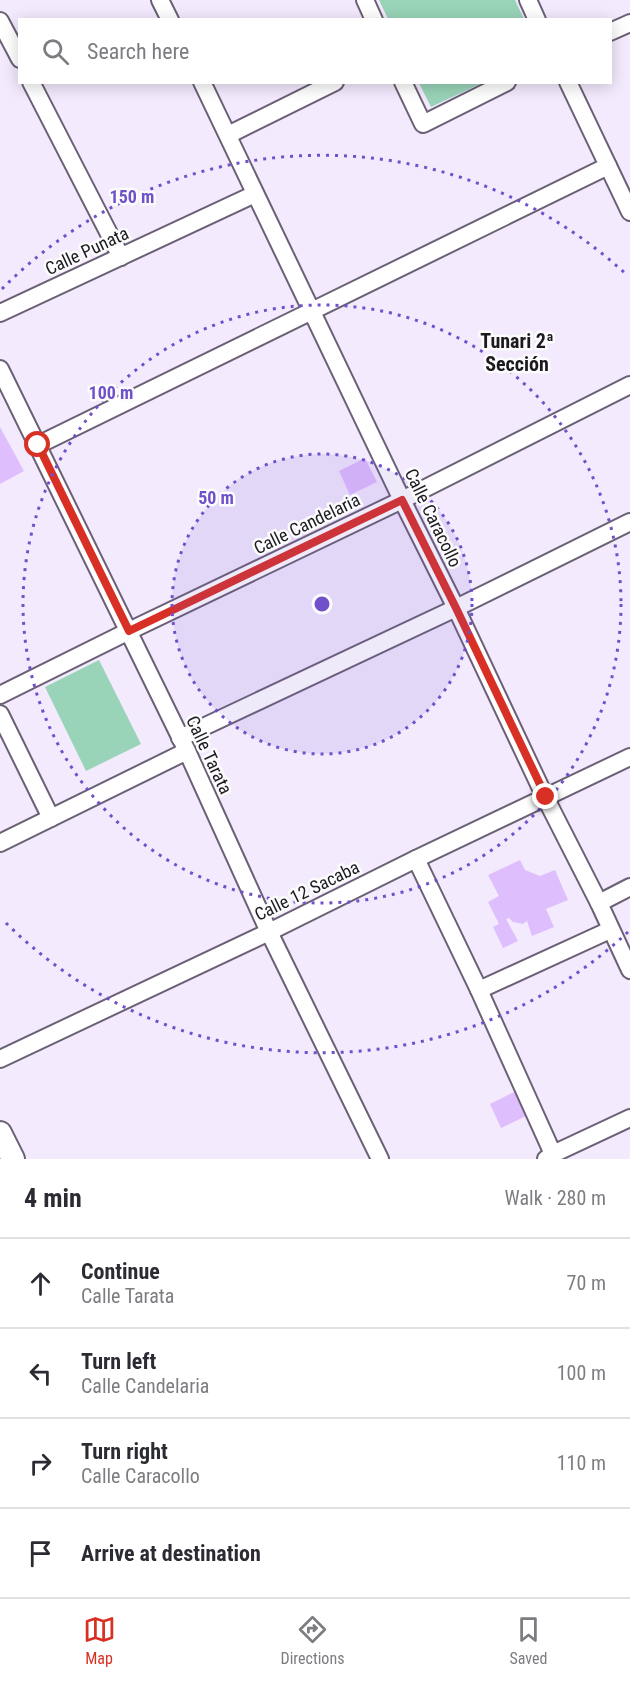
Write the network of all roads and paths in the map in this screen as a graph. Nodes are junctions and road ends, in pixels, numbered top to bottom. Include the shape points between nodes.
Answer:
1 (160, 0) edge
2 (365, 0) edge
3 (528, 0) edge
4 (169, 18) edge
5 (373, 18) edge
6 (536, 18) edge
7 (0, 21) edge
8 (630, 23) edge
9 (612, 31) edge
10 (18, 55) edge
11 (32, 84) edge
12 (203, 84) edge
13 (331, 84) edge
14 (405, 84) edge
15 (503, 84) edge
16 (569, 84) edge
17 (228, 135) junction
18 (608, 166) junction
19 (255, 194) junction
20 (630, 212) edge
21 (121, 257) junction
22 (312, 312) junction
23 (0, 313) edge
24 (0, 369) edge
25 (630, 385) edge
26 (38, 445) junction
27 (402, 500) junction
28 (630, 522) edge
29 (456, 608) junction
30 (129, 631) junction
31 (0, 695) edge
32 (0, 714) edge
33 (184, 744) junction
34 (630, 757) edge
35 (546, 797) junction
36 (51, 818) junction
37 (0, 843) edge
38 (416, 859) junction
39 (630, 887) edge
40 (599, 903) junction
41 (610, 930) junction
42 (268, 932) junction
43 (630, 970) edge
44 (479, 990) junction
45 (0, 1059) edge
46 (630, 1118) edge
47 (0, 1133) edge
48 (550, 1156) edge
49 (13, 1159) edge
50 (380, 1159) edge

1 - 4 street
2 - 5 street
3 - 6 street
7 - 10 street
8 - 9 street
11 - 21 street
12 - 17 street, Calle Caracollo
13 - 17 street
14 - 15 street via 423,124
16 - 18 street
17 - 19 street, Calle Caracollo
18 - 20 street
18 - 22 street
19 - 21 street, Calle Punata
19 - 22 street, Calle Caracollo
21 - 23 street, Calle Punata
22 - 26 street
22 - 27 street, Calle Caracollo
24 - 26 street, Calle Tarata
25 - 27 street, Calle Candelaria
26 - 30 street, Calle Tarata
27 - 29 street, Calle Caracollo
27 - 30 street, Calle Candelaria
28 - 29 street
29 - 33 street
29 - 35 street, Calle Caracollo
30 - 31 street, Calle Candelaria
30 - 33 street, Calle Tarata
32 - 36 street
33 - 36 street
33 - 42 street, Calle Tarata
34 - 35 street, Calle 12 Sacaba
35 - 38 street, Calle 12 Sacaba
35 - 40 street, Calle Caracollo
36 - 37 street
38 - 42 street, Calle 12 Sacaba
38 - 44 street
39 - 40 street
40 - 41 street, Calle Caracollo
41 - 43 street, Calle Caracollo
41 - 44 street
42 - 45 street, Calle 12 Sacaba
42 - 50 street, Calle Tarata
44 - 48 street
46 - 48 street
47 - 49 street

